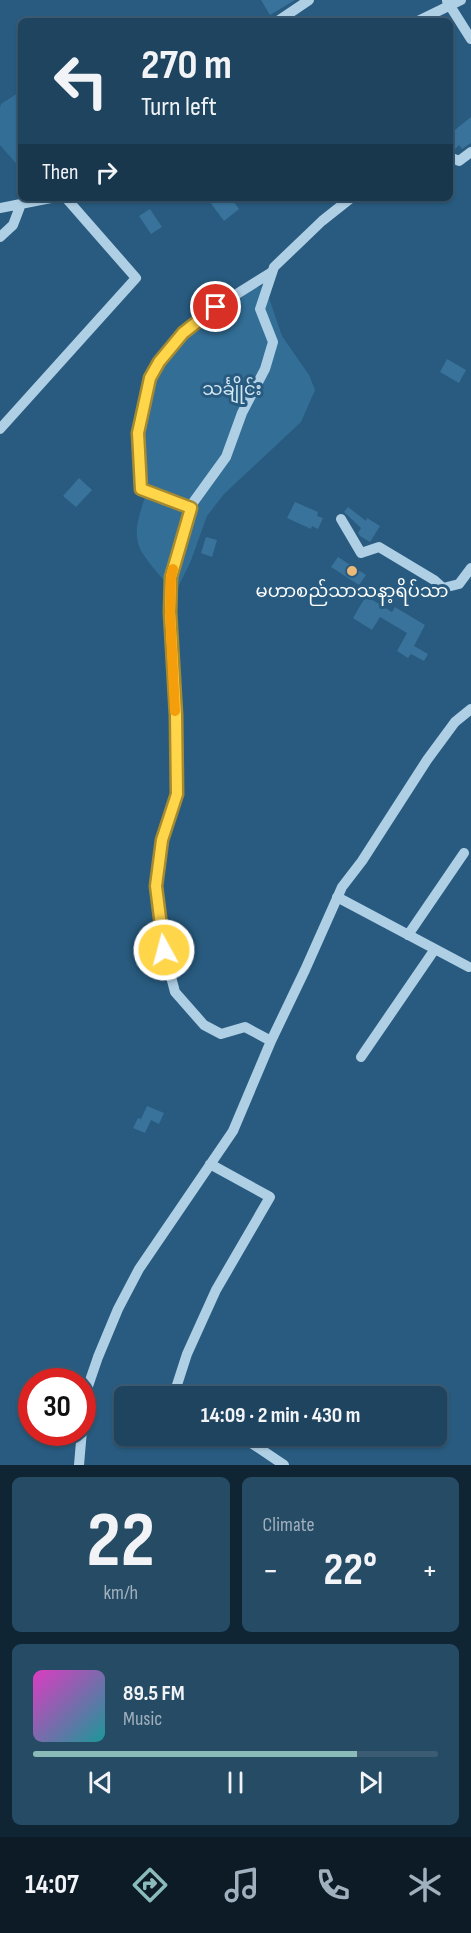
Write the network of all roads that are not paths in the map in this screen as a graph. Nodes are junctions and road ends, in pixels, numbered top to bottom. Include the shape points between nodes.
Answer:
1 (309, 0) edge
2 (453, 2) edge
3 (282, 18) edge
4 (424, 18) edge
5 (471, 39) edge
6 (471, 152) edge
7 (453, 159) edge
8 (36, 201) edge
9 (69, 201) edge
10 (347, 201) edge
11 (21, 204) junction
12 (0, 208) edge
13 (0, 237) edge
14 (272, 272) junction
15 (0, 429) edge
16 (191, 508) junction
17 (341, 519) dead end
18 (471, 568) edge
19 (471, 709) edge
20 (464, 853) dead end
21 (337, 897) junction
22 (408, 934) junction
23 (435, 949) junction
24 (469, 967) dead end
25 (271, 1041) junction
26 (361, 1057) dead end
27 (210, 1164) junction
28 (177, 1386) edge
29 (256, 1446) edge
30 (79, 1465) edge
31 (284, 1465) edge

1 - 3 street
2 - 4 street
2 - 5 street
6 - 7 street via 459,161
8 - 11 street
9 - 15 street via 136,278
10 - 14 street
11 - 12 street
11 - 13 street via 13,225
14 - 16 street via 260,309 273,342 265,369 242,413 226,457
14 - 16 street via 183,333 150,378 138,433 141,489
16 - 25 street via 171,577 177,794 162,840 156,886 164,950 175,992 204,1026 221,1034 245,1027
17 - 18 street via 361,553 379,547 442,588 459,584
19 - 21 street via 455,722 427,760
20 - 22 street
21 - 22 street
21 - 25 street
22 - 23 street
23 - 24 street
23 - 26 street
25 - 27 street via 233,1131
27 - 28 street via 270,1197 216,1290
27 - 30 street via 139,1269 118,1309 85,1395
29 - 31 street

